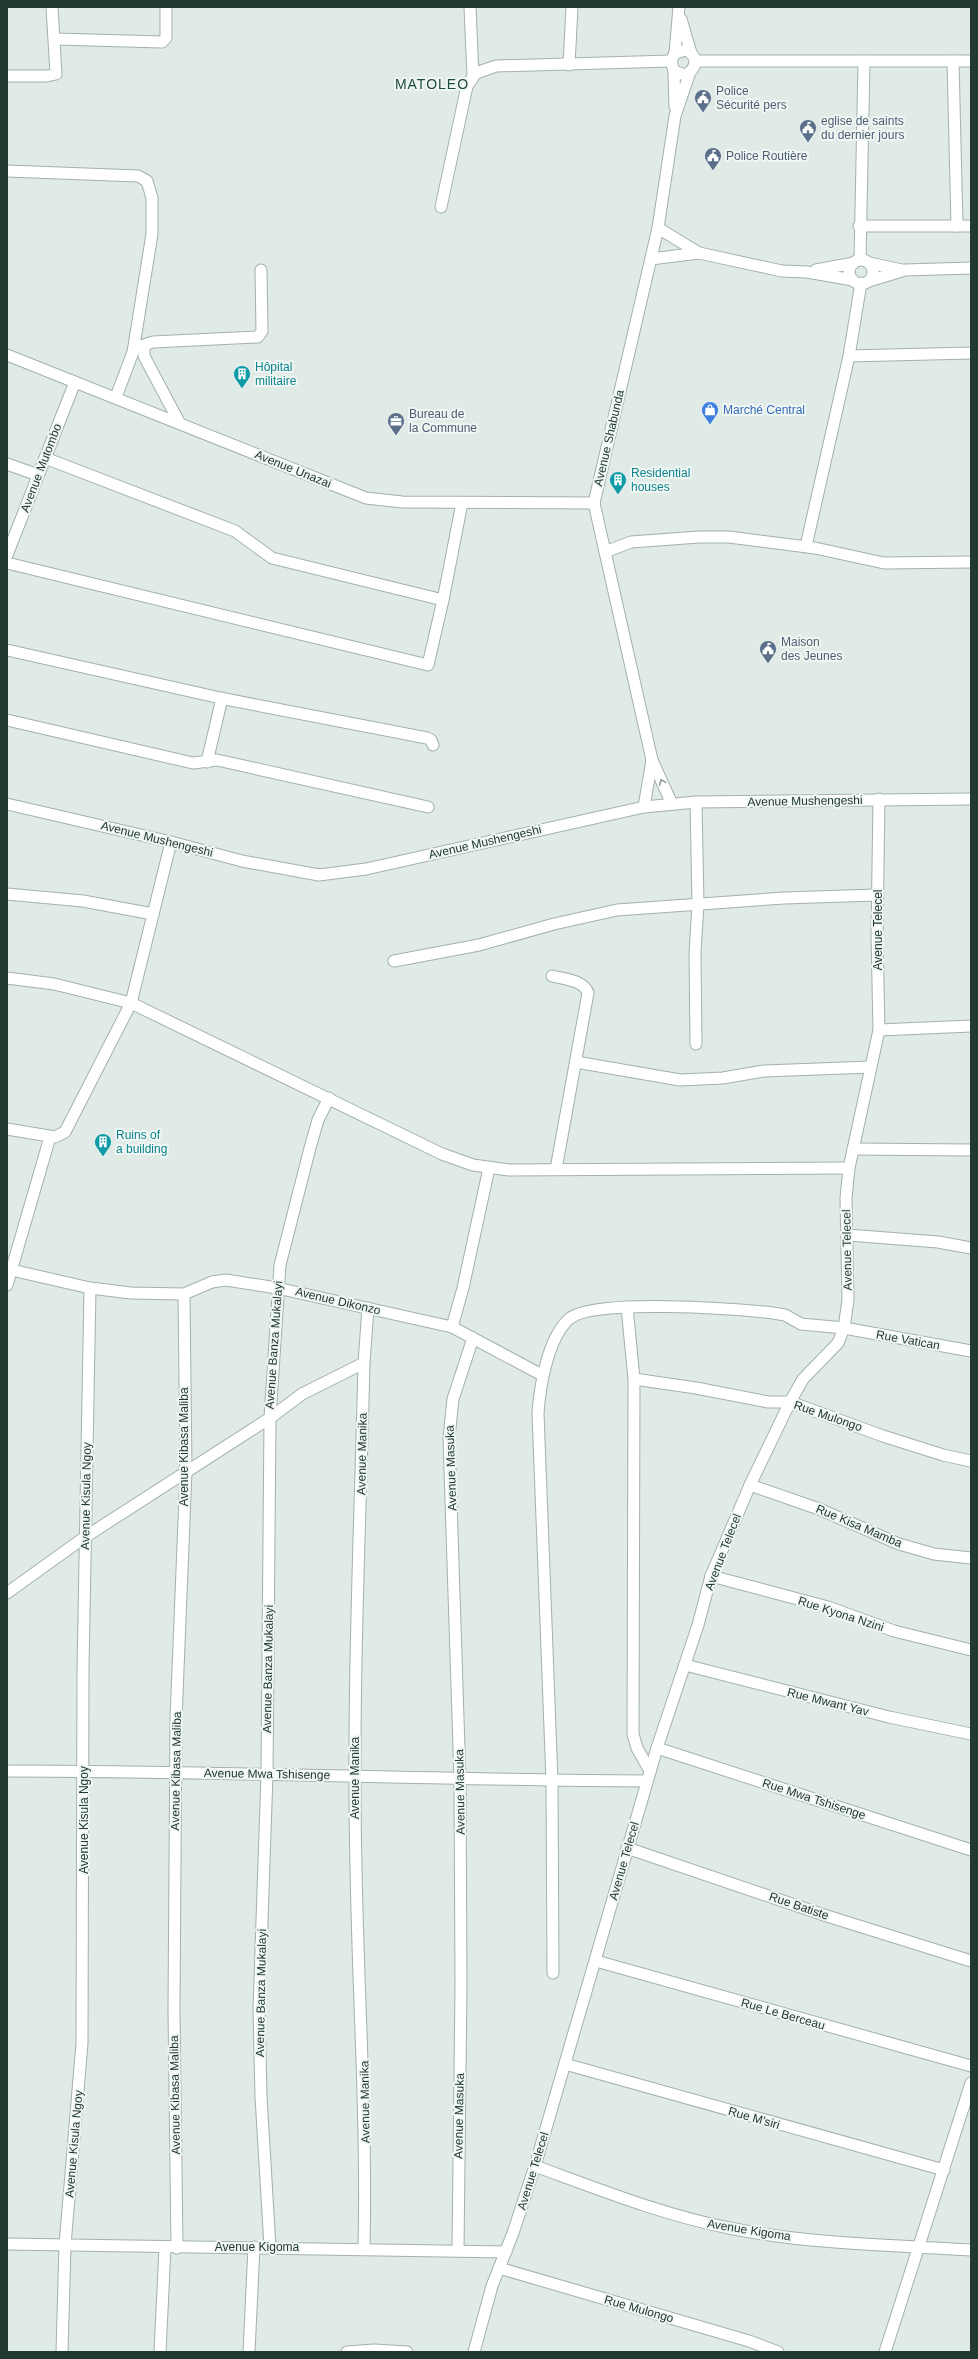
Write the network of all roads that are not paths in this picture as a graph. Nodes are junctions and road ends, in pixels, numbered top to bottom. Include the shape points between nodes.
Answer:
1 (52, 7) edge
2 (166, 7) edge
3 (470, 7) edge
4 (572, 7) edge
5 (679, 11) edge
6 (54, 39) junction
7 (694, 57) junction
8 (864, 61) junction
9 (954, 61) junction
10 (971, 61) edge
11 (673, 62) junction
12 (569, 65) junction
13 (690, 72) junction
14 (7, 76) edge
15 (473, 76) junction
16 (675, 116) junction
17 (7, 171) edge
18 (441, 207) dead end
19 (859, 226) junction
20 (957, 226) junction
21 (971, 226) edge
22 (658, 228) junction
23 (699, 253) junction
24 (651, 259) junction
25 (861, 262) junction
26 (971, 268) edge
27 (262, 270) dead end
28 (905, 270) junction
29 (807, 272) junction
30 (861, 281) junction
31 (971, 353) edge
32 (7, 355) edge
33 (849, 356) junction
34 (75, 382) junction
35 (116, 397) junction
36 (179, 422) junction
37 (45, 458) junction
38 (7, 464) edge
39 (38, 475) junction
40 (462, 503) junction
41 (594, 503) junction
42 (806, 546) junction
43 (605, 552) junction
44 (7, 554) edge
45 (971, 562) edge
46 (7, 563) edge
47 (444, 600) junction
48 (7, 650) edge
49 (222, 698) junction
50 (7, 720) edge
51 (432, 745) dead end
52 (652, 760) junction
53 (207, 762) junction
54 (879, 799) junction
55 (971, 799) edge
56 (696, 802) junction
57 (7, 804) edge
58 (672, 804) junction
59 (428, 807) dead end
60 (644, 807) junction
61 (171, 842) junction
62 (7, 894) edge
63 (877, 895) junction
64 (698, 904) junction
65 (153, 914) junction
66 (394, 961) dead end
67 (552, 976) dead end
68 (7, 978) edge
69 (131, 1003) junction
70 (971, 1026) edge
71 (879, 1030) junction
72 (696, 1044) dead end
73 (576, 1062) junction
74 (871, 1067) junction
75 (329, 1098) junction
76 (7, 1129) edge
77 (50, 1136) junction
78 (854, 1149) junction
79 (971, 1150) edge
80 (489, 1168) junction
81 (849, 1168) junction
82 (556, 1169) junction
83 (848, 1235) junction
84 (971, 1248) edge
85 (10, 1269) edge
86 (7, 1285) edge
87 (90, 1288) junction
88 (277, 1288) junction
89 (184, 1294) junction
90 (627, 1307) junction
91 (368, 1308) junction
92 (452, 1327) junction
93 (844, 1328) junction
94 (473, 1338) junction
95 (971, 1351) edge
96 (364, 1363) junction
97 (542, 1375) junction
98 (634, 1380) junction
99 (790, 1402) junction
100 (270, 1418) junction
101 (971, 1461) edge
102 (186, 1470) junction
103 (750, 1485) junction
104 (85, 1537) junction
105 (971, 1558) edge
106 (711, 1576) junction
107 (7, 1593) edge
108 (971, 1650) edge
109 (685, 1665) junction
110 (971, 1734) edge
111 (657, 1748) junction
112 (7, 1771) edge
113 (84, 1771) junction
114 (176, 1773) junction
115 (267, 1774) junction
116 (355, 1776) junction
117 (649, 1776) junction
118 (460, 1780) junction
119 (552, 1781) junction
120 (628, 1848) junction
121 (971, 1850) edge
122 (596, 1961) junction
123 (971, 1961) edge
124 (553, 1973) dead end
125 (565, 2064) junction
126 (971, 2066) edge
127 (971, 2083) edge
128 (535, 2166) junction
129 (944, 2170) junction
130 (7, 2244) edge
131 (65, 2245) junction
132 (254, 2247) junction
133 (270, 2247) junction
134 (918, 2247) junction
135 (164, 2248) junction
136 (177, 2248) junction
137 (364, 2248) junction
138 (458, 2250) junction
139 (971, 2250) edge
140 (506, 2252) junction
141 (499, 2268) junction
142 (62, 2352) edge
143 (160, 2352) edge
144 (249, 2352) edge
145 (347, 2352) edge
146 (407, 2352) edge
147 (474, 2352) edge
148 (778, 2352) edge
149 (885, 2352) edge

1 - 6 street
2 - 6 street via 166,38 162,42
3 - 15 street
4 - 12 street
5 - 7 street
5 - 11 street
6 - 14 street via 55,74
7 - 8 street
7 - 11 street via 686,50
7 - 13 street via 695,68
8 - 9 street
8 - 19 street
9 - 10 street
9 - 20 street
11 - 12 street
11 - 13 street via 680,74
11 - 16 street
12 - 15 street via 496,66
13 - 16 street
15 - 18 street via 467,86
16 - 22 street, Avenue Shabunda
17 - 35 street via 138,176 147,182 152,198 152,234 133,352
19 - 20 street
19 - 25 street
20 - 21 street
22 - 23 street
22 - 24 street, Avenue Shabunda
23 - 24 street
23 - 29 street via 782,271
24 - 41 street, Avenue Shabunda
25 - 28 street
25 - 29 street
25 - 30 street via 850,271
25 - 30 street via 873,271
26 - 28 street
27 - 36 street via 262,328 258,337 153,342 144,345 144,356
28 - 30 street
29 - 30 street
30 - 33 street
31 - 33 street
32 - 34 street, Avenue Unazai
33 - 42 street
34 - 35 street, Avenue Unazai
34 - 37 street, Avenue Mutombo
35 - 36 street, Avenue Unazai
36 - 40 street, Avenue Unazai via 366,498 390,502
37 - 39 street, Avenue Mutombo
37 - 47 street via 235,530 272,558
38 - 39 street
39 - 44 street, Avenue Mutombo
40 - 41 street, Avenue Unazai
40 - 47 street
41 - 43 street, Avenue Shabunda
42 - 43 street via 729,537 699,537 631,542
42 - 45 street via 892,564
43 - 52 street, Avenue Shabunda
46 - 47 street via 428,665
48 - 49 street
49 - 51 street via 427,738 431,740
49 - 53 street
50 - 53 street via 193,763
58 -> 52 street
52 - 60 street
53 - 59 street via 217,760
54 - 55 street, Avenue Mushengeshi
54 - 56 street, Avenue Mushengeshi
54 - 63 street, Avenue Telecel
56 - 58 street, Avenue Mushengeshi
56 - 64 street
57 - 61 street, Avenue Mushengeshi
58 - 60 street, Avenue Mushengeshi
60 - 61 street, Avenue Mushengeshi via 366,869 319,875 242,861
61 - 65 street
62 - 65 street via 83,901
63 - 64 street
63 - 71 street, Avenue Telecel
64 - 66 street via 617,910 479,945
64 - 72 street via 695,953
65 - 69 street
67 - 73 street via 579,983 588,993
68 - 69 street via 54,984
69 - 75 street
69 - 77 street via 65,1132 59,1136
70 - 71 street
71 - 74 street, Avenue Telecel
73 - 74 street via 685,1080 722,1078 764,1071
73 - 82 street
74 - 78 street, Avenue Telecel
75 - 80 street via 442,1154 465,1163
75 - 88 street, Avenue Banza Mukalayi via 316,1126 296,1197
76 - 77 street
77 - 85 street
78 - 79 street
78 - 81 street, Avenue Telecel
80 - 82 street
80 - 92 street via 464,1288
81 - 82 street
81 - 83 street, Avenue Telecel via 846,1198
83 - 84 street via 938,1242
83 - 93 street, Avenue Telecel via 848,1300
85 - 86 street
85 - 87 street, Avenue Dikonzo
87 - 89 street, Avenue Dikonzo via 131,1293
87 - 104 street, Avenue Kisula Ngoy
88 - 89 street, Avenue Dikonzo via 226,1280 212,1282
88 - 91 street, Avenue Dikonzo
88 - 100 street, Avenue Banza Mukalayi
89 - 102 street, Avenue Kibasa Maliba
90 - 93 street, Rue Vatican via 689,1307 773,1313 801,1324
90 - 97 street, Rue Vatican via 582,1312 569,1319 556,1339
90 - 98 street
91 - 92 street, Avenue Dikonzo
91 - 96 street, Avenue Manika
92 - 94 street, Avenue Dikonzo
93 - 95 street, Rue Vatican
93 - 99 street, Avenue Telecel via 838,1343 803,1379
94 - 97 street, Avenue Dikonzo
94 - 118 street, Avenue Masuka via 453,1399 449,1432
96 - 100 street via 313,1387
96 - 116 street, Avenue Manika
97 - 119 street, Rue Vatican via 538,1413
98 - 99 street, Rue Mulongo via 696,1388 768,1402
98 - 117 street via 633,1734
99 - 101 street, Rue Mulongo via 883,1436
99 - 103 street, Avenue Telecel
100 - 102 street
100 - 115 street, Avenue Banza Mukalayi
102 - 104 street
102 - 114 street, Avenue Kibasa Maliba
103 - 105 street, Rue Kisa Mamba via 819,1509 899,1544 934,1554
103 - 106 street, Avenue Telecel
104 - 107 street
104 - 113 street, Avenue Kisula Ngoy
106 - 108 street, Rue Kyona Nzini via 828,1608 900,1633
106 - 109 street, Avenue Telecel
109 - 110 street, Rue Mwant Yav via 882,1715
109 - 111 street, Avenue Telecel
111 - 117 street, Avenue Telecel
111 - 121 street, Rue Mwa Tshisenge
112 - 113 street, Avenue Mwa Tshisenge
113 - 114 street, Avenue Mwa Tshisenge
113 - 131 street, Avenue Kisula Ngoy via 82,2043
114 - 115 street, Avenue Mwa Tshisenge
114 - 136 street, Avenue Kibasa Maliba via 174,2010
115 - 116 street, Avenue Mwa Tshisenge
115 - 133 street, Avenue Banza Mukalayi via 260,2097
116 - 118 street, Avenue Mwa Tshisenge
116 - 137 street, Avenue Manika via 366,2137
117 - 119 street, Avenue Mwa Tshisenge
117 - 120 street, Avenue Telecel
118 - 119 street, Avenue Mwa Tshisenge
118 - 138 street, Avenue Masuka
119 - 124 street, Rue Vatican
120 - 122 street, Avenue Telecel
120 - 123 street, Rue Batiste via 827,1916
122 - 125 street, Avenue Telecel
122 - 126 street, Rue Le Berceau
125 - 128 street, Avenue Telecel
125 - 129 street, Rue M'siri
127 - 129 street
128 - 134 street, Avenue Kigoma via 632,2201 729,2228 820,2240
128 - 140 street, Avenue Telecel
129 - 134 street
130 - 131 street, Avenue Kigoma
131 - 135 street, Avenue Kigoma
131 - 142 street, Avenue Kisula Ngoy
132 - 133 street, Avenue Kigoma
132 - 136 street, Avenue Kigoma
132 - 144 street
133 - 137 street, Avenue Kigoma
134 - 139 street, Avenue Kigoma
134 - 149 street
135 - 136 street, Avenue Kigoma
135 - 143 street
137 - 138 street, Avenue Kigoma
138 - 140 street, Avenue Kigoma
140 - 141 street, Avenue Telecel
141 - 147 street, Avenue Telecel
141 - 148 street, Rue Mulongo via 749,2341
145 - 146 street

